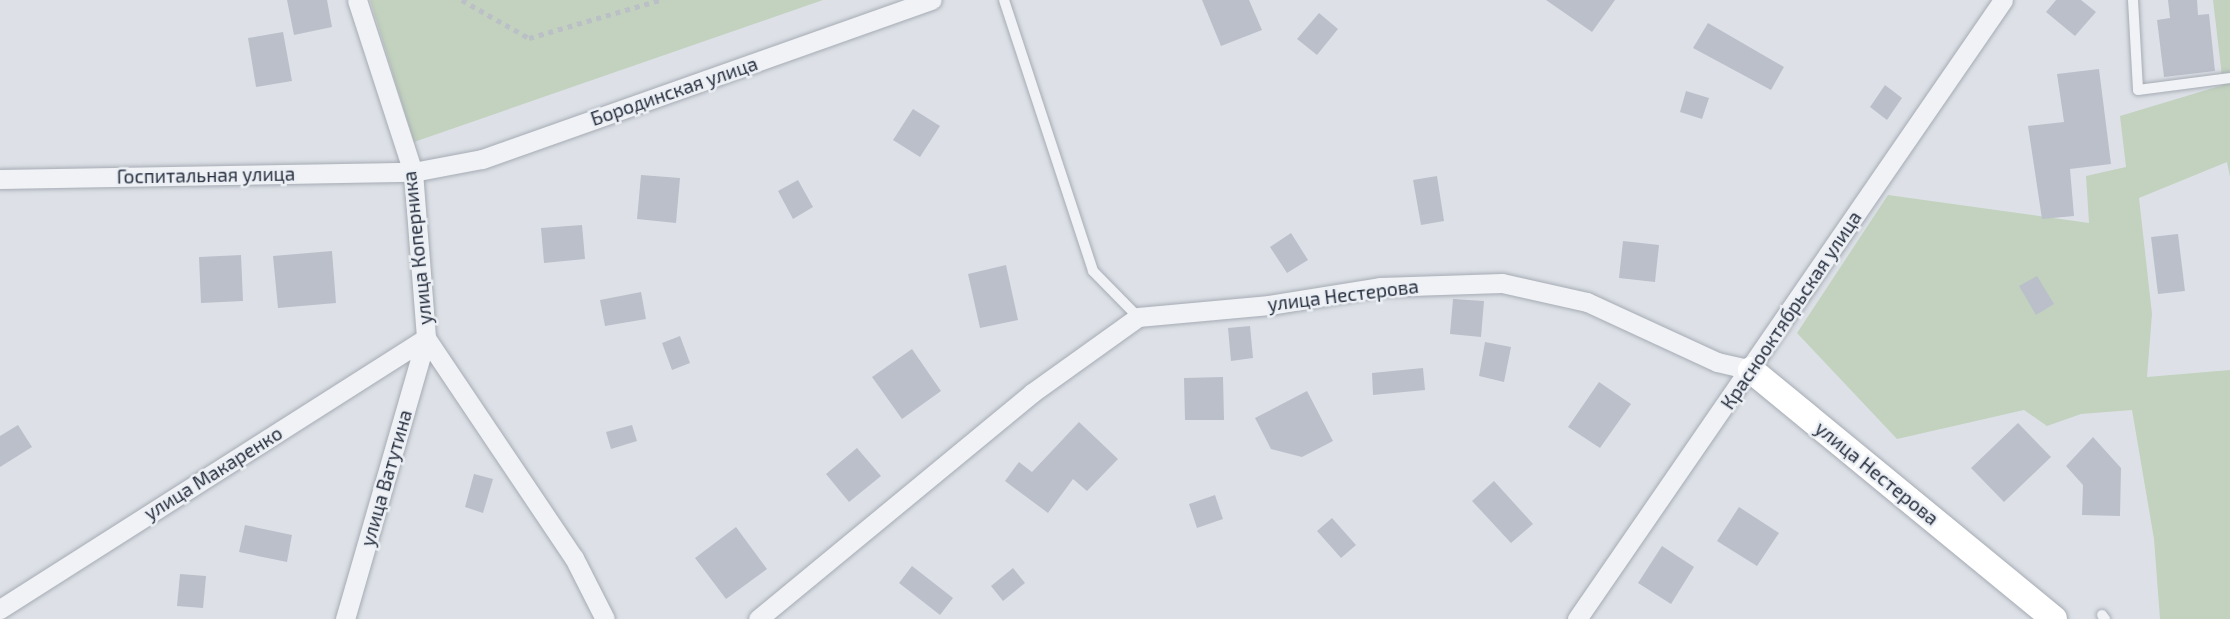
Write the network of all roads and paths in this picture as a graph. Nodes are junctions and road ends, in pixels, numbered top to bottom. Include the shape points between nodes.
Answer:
1 (357, 0) edge
2 (462, 0) edge
3 (660, 0) edge
4 (932, 0) edge
5 (1004, 0) edge
6 (2003, 0) edge
7 (2133, 0) edge
8 (2230, 78) edge
9 (412, 172) junction
10 (0, 179) edge
11 (1139, 317) junction
12 (426, 338) junction
13 (1751, 370) junction
14 (0, 609) edge
15 (345, 619) edge
16 (605, 619) edge
17 (758, 619) edge
18 (1577, 619) edge
19 (2054, 619) edge

1 - 9 street, улица Коперника
2 - 3 path via 529,37
4 - 9 street, Бородинская улица via 482,159
5 - 11 lane via 1093,271
6 - 13 street, Краснооктябрьская улица
7 - 8 lane via 2138,90
9 - 10 street, Госпитальная улица
9 - 12 street, улица Коперника
11 - 13 street, улица Нестерова via 1269,305 1380,287 1502,283 1587,302 1717,362
11 - 17 street via 1032,393
12 - 14 street, улица Макаренко
12 - 15 street, улица Ватутина
12 - 16 street, улица Коперника via 574,558
13 - 18 street, Краснооктябрьская улица
13 - 19 street, улица Нестерова

